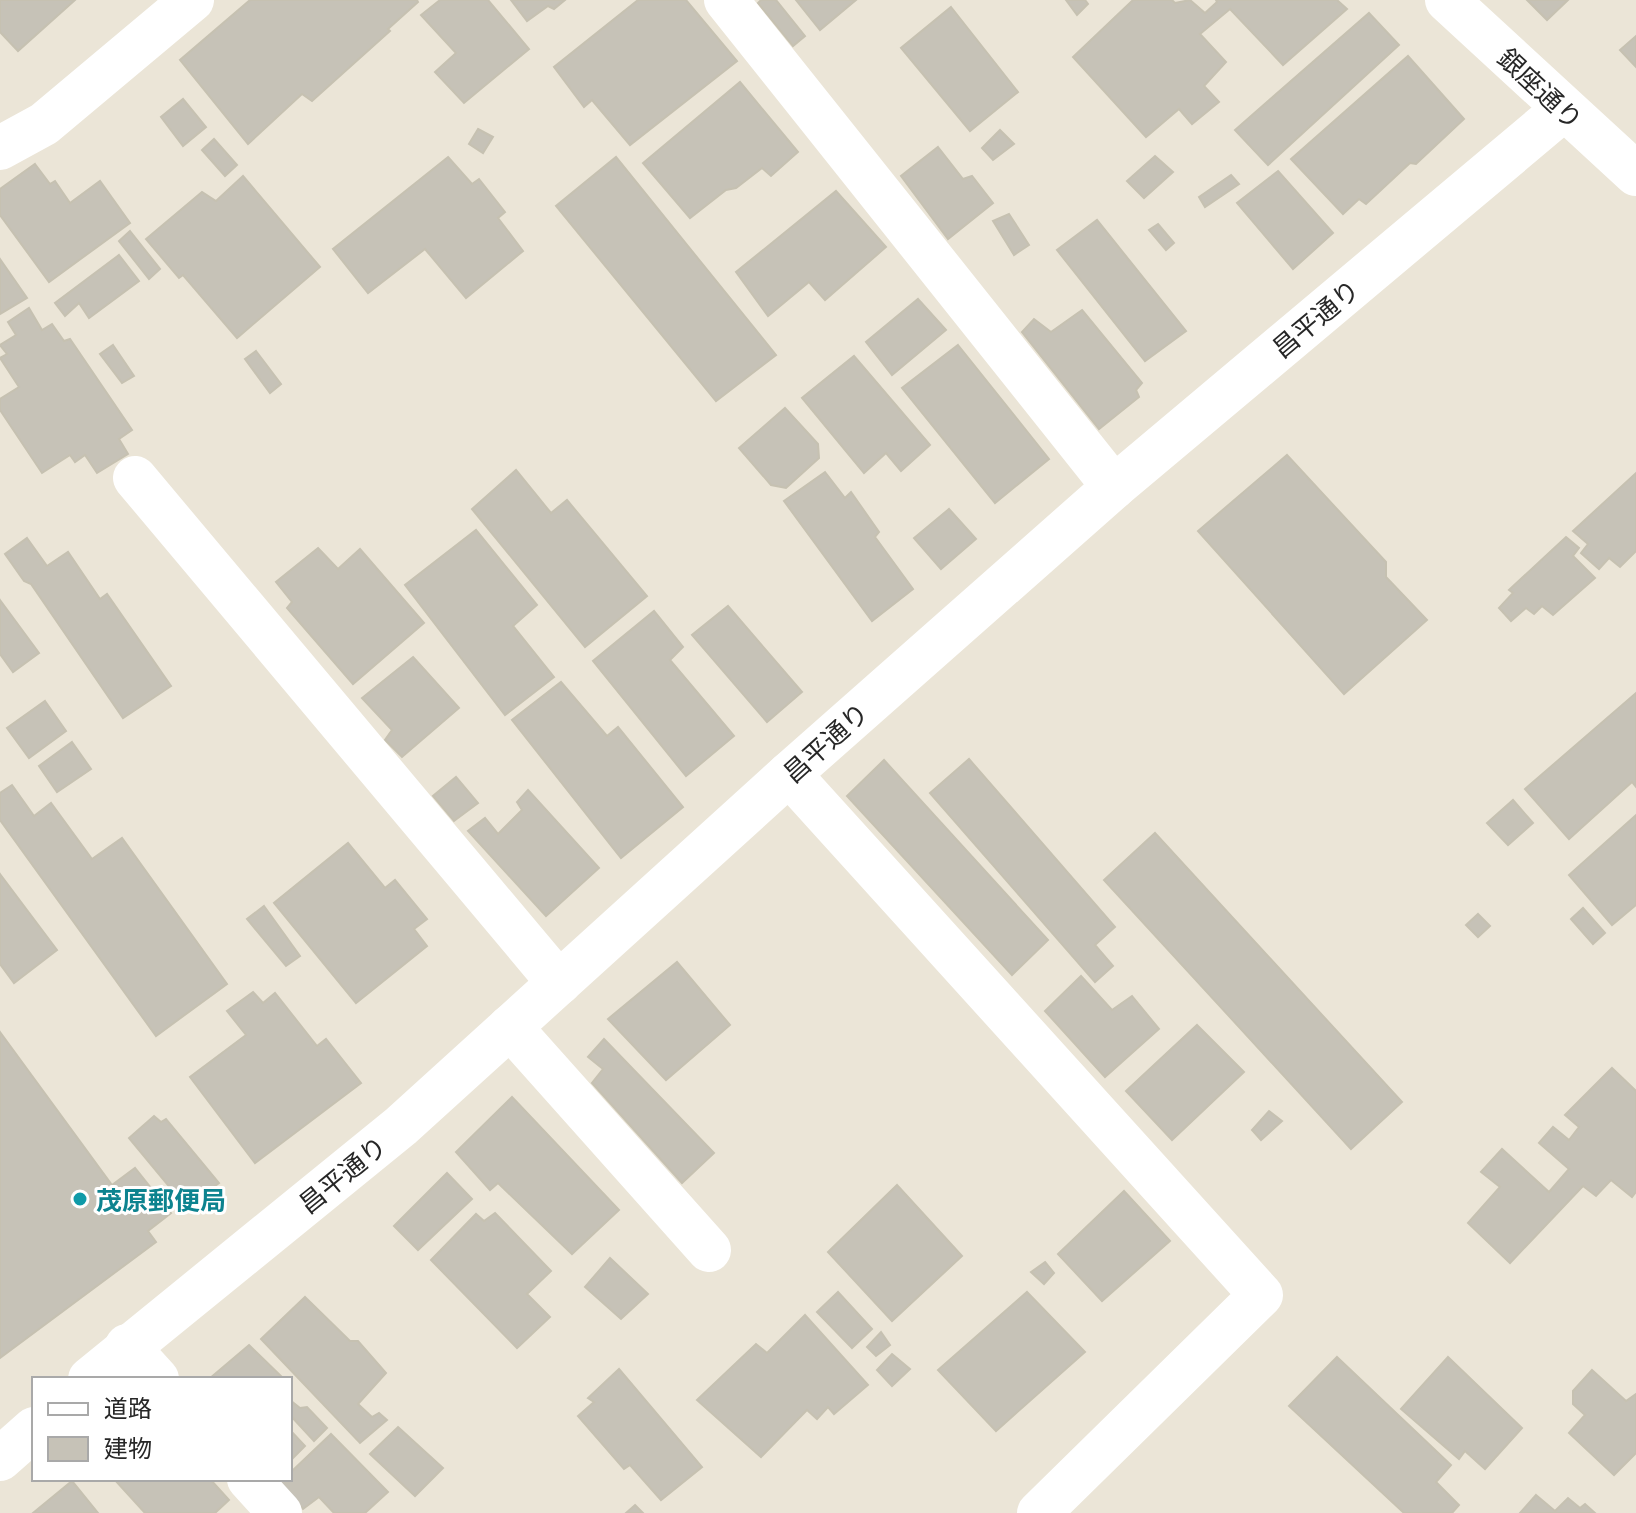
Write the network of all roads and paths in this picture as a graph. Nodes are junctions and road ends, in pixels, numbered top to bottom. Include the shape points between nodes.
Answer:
1 (192, 0) edge
2 (726, 0) edge
3 (1447, 0) edge
4 (1564, 109) junction
5 (0, 148) edge
6 (1636, 174) edge
7 (135, 478) dead end
8 (1114, 487) junction
9 (789, 774) junction
10 (559, 983) junction
11 (510, 1027) junction
12 (709, 1250) dead end
13 (127, 1346) junction
14 (92, 1377) edge
15 (155, 1377) edge
16 (32, 1431) edge
17 (0, 1459) edge
18 (251, 1481) edge
19 (280, 1513) edge
20 (1039, 1513) edge

1 - 5 street via 44,124
2 - 8 street
3 - 4 street, 銀座通り
4 - 6 street, 銀座通り
4 - 8 street, 昌平通り
7 - 10 street
8 - 9 street, 昌平通り
9 - 10 street, 昌平通り
9 - 20 street via 1261,1295
10 - 11 street, 昌平通り
11 - 12 street
11 - 13 street, 昌平通り via 401,1126
13 - 14 street, 昌平通り
13 - 15 street
16 - 17 street
18 - 19 street

